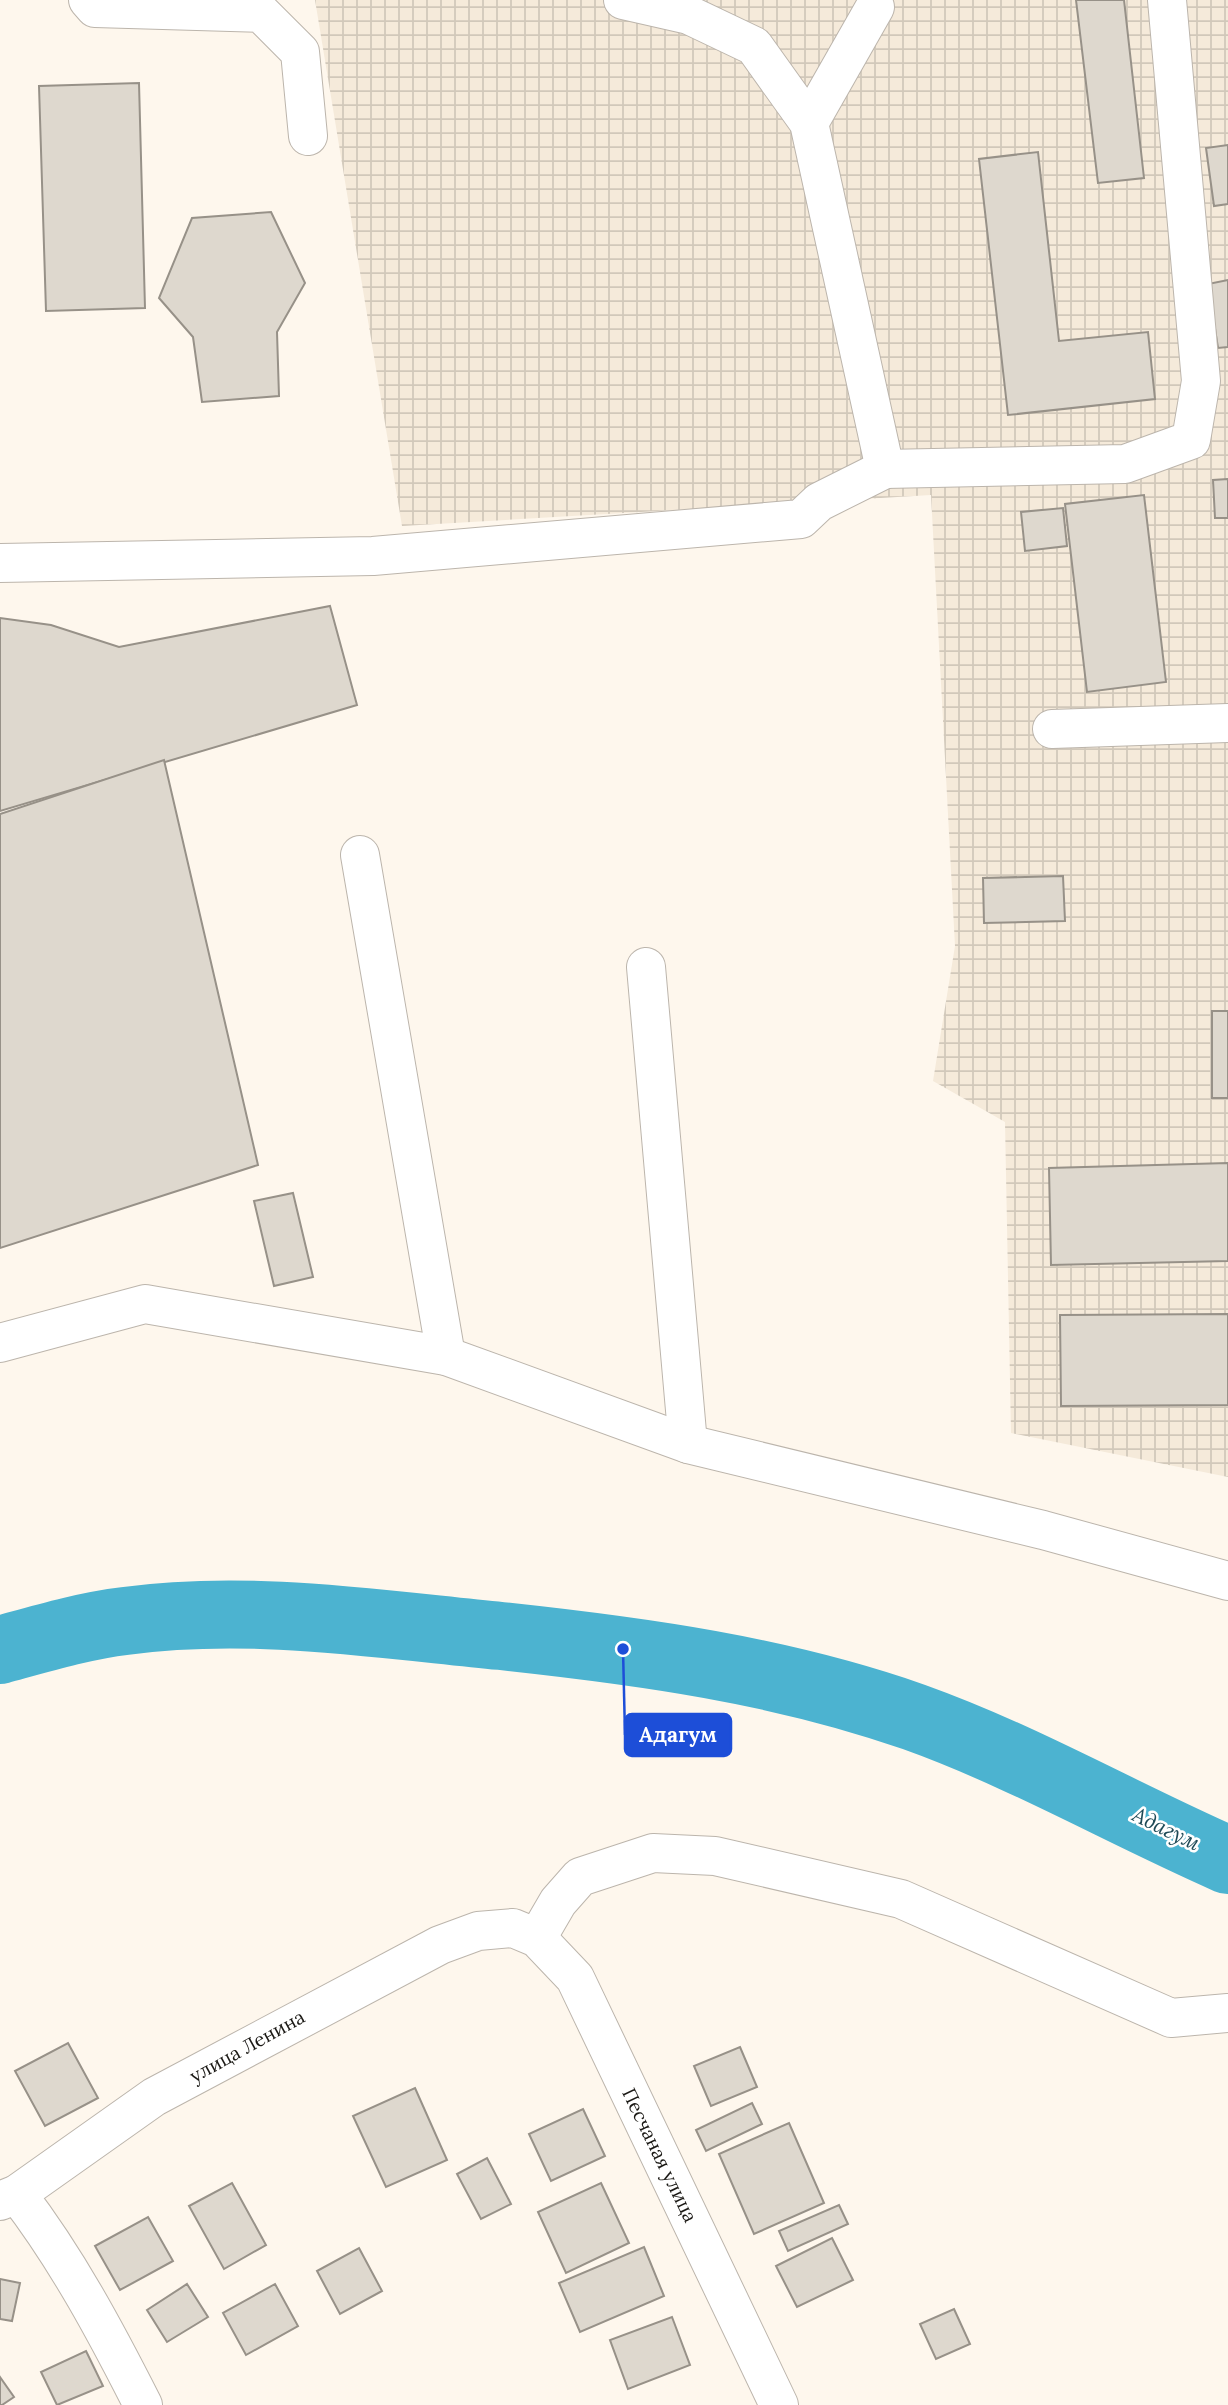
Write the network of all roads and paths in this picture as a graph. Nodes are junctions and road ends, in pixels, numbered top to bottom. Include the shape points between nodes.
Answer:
1 (88, 0) edge
2 (623, 0) edge
3 (1167, 0) edge
4 (875, 7) dead end
5 (809, 123) junction
6 (308, 136) dead end
7 (885, 469) junction
8 (0, 563) edge
9 (1228, 723) edge
10 (1052, 729) dead end
11 (360, 855) dead end
12 (646, 967) dead end
13 (0, 1343) edge
14 (446, 1356) junction
15 (688, 1444) junction
16 (1228, 1581) edge
17 (525, 1933) junction
18 (1228, 2013) edge
19 (9, 2197) edge
20 (143, 2405) edge
21 (779, 2405) edge

1 - 6 street via 95,8 261,13 300,52
2 - 5 street via 689,15 754,46
3 - 7 street via 1201,381 1191,440 1125,464
4 - 5 street
5 - 7 street
7 - 8 street via 819,502 801,519 373,556
9 - 10 street
11 - 14 street
12 - 15 street
13 - 14 street via 145,1304
14 - 15 street
15 - 16 street via 1043,1530
17 - 18 street via 579,1877 653,1853 715,1856 901,1899 1171,2018
17 - 19 street, улица Ленина via 478,1931 440,1945 318,2007 154,2097
17 - 21 street, Песчаная улица via 575,1978
19 - 20 street via 45,2231

